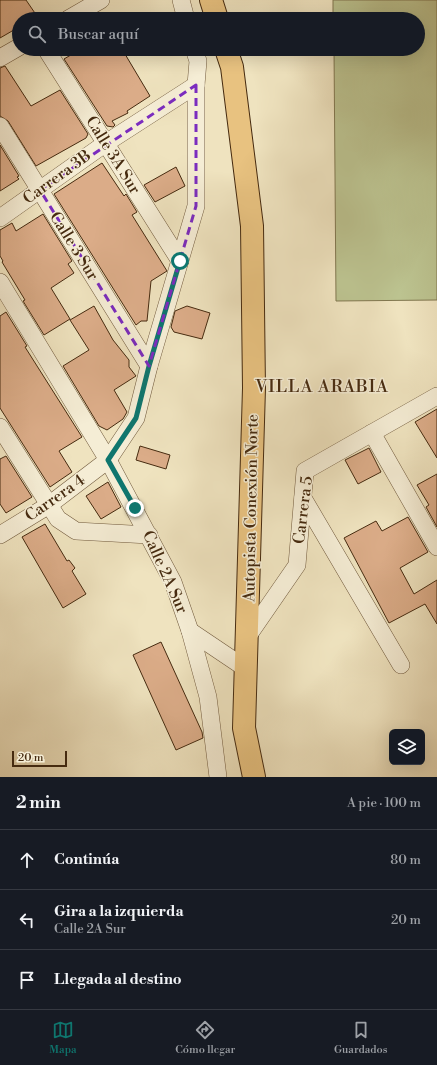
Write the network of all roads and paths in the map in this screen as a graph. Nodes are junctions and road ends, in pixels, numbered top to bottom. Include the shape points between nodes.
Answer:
1 (101, 0) edge
2 (181, 0) edge
3 (211, 0) edge
4 (80, 12) edge
5 (184, 12) edge
6 (215, 12) edge
7 (12, 51) edge
8 (50, 56) edge
9 (196, 56) edge
10 (228, 56) edge
11 (0, 58) edge
12 (196, 85) junction
13 (0, 126) edge
14 (106, 143) junction
15 (40, 190) junction
16 (0, 218) edge
17 (180, 261) junction
18 (0, 282) edge
19 (149, 366) junction
20 (437, 396) edge
21 (0, 427) edge
22 (372, 433) junction
23 (108, 460) junction
24 (303, 498) junction
25 (49, 505) junction
26 (149, 535) junction
27 (0, 536) edge
28 (437, 547) edge
29 (190, 631) junction
30 (248, 636) junction
31 (401, 665) dead end
32 (245, 668) junction
33 (218, 777) edge
34 (254, 777) edge

1 - 4 street
2 - 5 street
3 - 6 highway
7 - 11 street
8 - 14 street, Calle 3A Sur
9 - 12 street, Carrera 4
10 - 30 highway, Autopista Conexión Norte via 232,68 252,226 254,388
12 - 14 street, Carrera 3B
12 - 17 street, Carrera 4 via 196,206
13 - 15 street, Calle 3 Sur
14 - 15 street, Carrera 3B
14 - 17 street, Calle 3A Sur
15 - 16 street, Carrera 3B
15 - 19 street, Calle 3 Sur
17 - 19 street, Carrera 4
18 - 23 street, Calle 2A Sur
19 - 23 street, Carrera 4 via 136,418
20 - 22 street, Carrera 5
21 - 25 street
22 - 24 street, Carrera 5 via 305,471
22 - 28 street
23 - 25 street, Carrera 4
23 - 26 street, Calle 2A Sur
24 - 30 street, Carrera 5 via 297,565
24 - 31 street
25 - 26 street via 58,519 76,531
25 - 27 street, Carrera 4
26 - 29 street, Calle 2A Sur via 173,582
29 - 32 street
29 - 33 street, Calle 2A Sur via 208,698
30 - 32 highway, Autopista Conexión Norte
32 - 34 highway, Autopista Conexión Norte via 244,728

